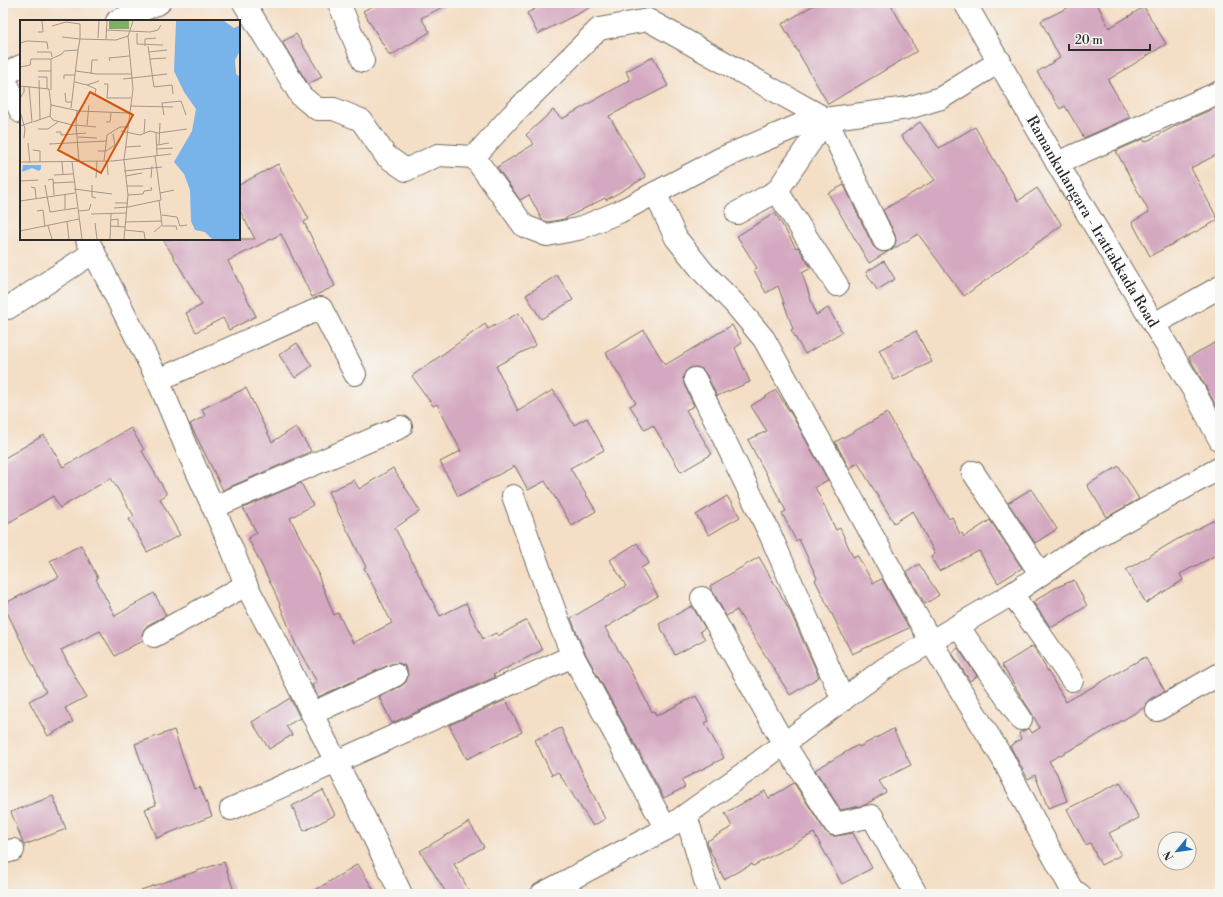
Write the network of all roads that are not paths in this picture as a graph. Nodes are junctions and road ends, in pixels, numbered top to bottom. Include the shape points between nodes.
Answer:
1 (158, 3) edge
2 (244, 3) edge
3 (340, 3) edge
4 (972, 6) edge
5 (119, 20) edge
6 (363, 61) dead end
7 (1000, 61) junction
8 (20, 67) edge
9 (3, 76) edge
10 (1220, 92) edge
11 (20, 110) edge
12 (826, 119) junction
13 (474, 157) junction
14 (1057, 163) junction
15 (777, 191) junction
16 (655, 193) junction
17 (737, 213) dead end
18 (884, 240) dead end
19 (90, 246) edge
20 (837, 285) dead end
21 (1220, 287) edge
22 (8, 308) dead end
23 (1154, 324) junction
24 (355, 374) dead end
25 (695, 379) dead end
26 (158, 380) junction
27 (400, 427) dead end
28 (1218, 434) edge
29 (1220, 468) edge
30 (973, 472) dead end
31 (513, 496) dead end
32 (214, 507) junction
33 (1040, 573) junction
34 (246, 585) junction
35 (1012, 594) junction
36 (702, 598) dead end
37 (958, 626) junction
38 (154, 636) dead end
39 (931, 642) junction
40 (572, 656) junction
41 (1220, 674) edge
42 (396, 675) dead end
43 (1072, 680) dead end
44 (843, 700) junction
45 (1157, 710) dead end
46 (313, 714) junction
47 (1021, 719) dead end
48 (784, 744) junction
49 (336, 763) junction
50 (231, 809) dead end
51 (686, 815) junction
52 (666, 829) junction
53 (401, 894) edge
54 (542, 894) edge
55 (709, 894) edge
56 (916, 894) edge
57 (1079, 894) edge

1 - 5 street
2 - 13 street via 301,96 317,109 334,109 361,120 386,156 406,170 438,155
3 - 6 street
4 - 7 street, Ramankulangara - Irattakkada Road
7 - 12 street via 941,98 908,108
7 - 14 street, Ramankulangara - Irattakkada Road
8 - 9 street
9 - 11 street
10 - 14 street
12 - 13 street via 648,20 599,29
12 - 15 street
12 - 16 street via 809,121 722,158
12 - 18 street
13 - 16 street via 524,226 547,235 578,229
14 - 23 street, Ramankulangara - Irattakkada Road
15 - 17 street
15 - 20 street
16 - 39 street via 676,238 764,339
19 - 22 street
19 - 26 street
21 - 23 street
23 - 28 street, Ramankulangara - Irattakkada Road
24 - 26 street via 321,308
25 - 44 street via 770,534
26 - 32 street
27 - 32 street
29 - 33 street via 1094,538
30 - 33 street
31 - 40 street
32 - 34 street
33 - 35 street
34 - 38 street
34 - 46 street
35 - 37 street
35 - 43 street
36 - 48 street
37 - 39 street
37 - 47 street
39 - 44 street via 884,669
39 - 57 street via 1003,759 1072,890
40 - 49 street
40 - 52 street
41 - 45 street
42 - 46 street
44 - 48 street
46 - 49 street
48 - 51 street
48 - 56 street via 835,824 872,816
49 - 50 street
49 - 53 street
51 - 52 street
51 - 55 street
52 - 54 street

